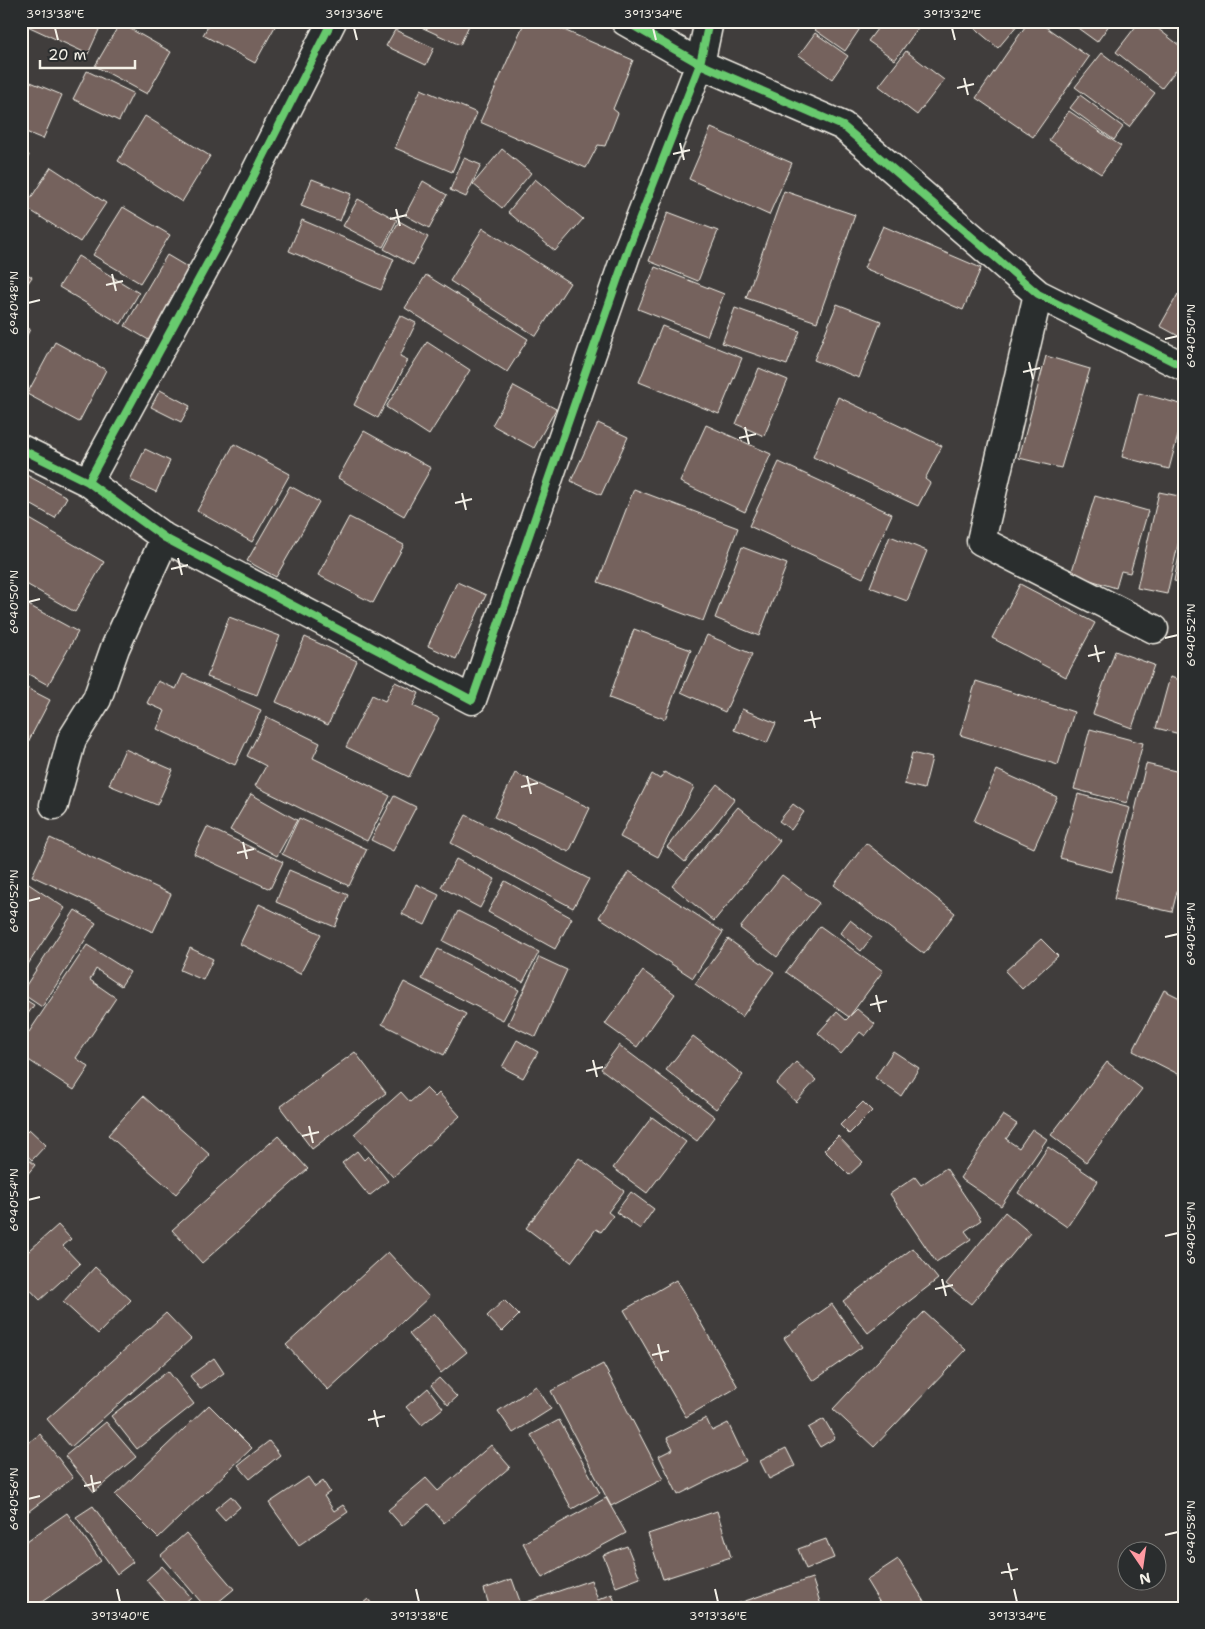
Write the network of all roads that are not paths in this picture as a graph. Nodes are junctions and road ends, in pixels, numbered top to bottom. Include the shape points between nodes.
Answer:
1 (332, 21) edge
2 (625, 21) edge
3 (709, 21) edge
4 (700, 64) junction
5 (1038, 294) junction
6 (1184, 367) edge
7 (21, 449) edge
8 (88, 482) junction
9 (165, 538) junction
10 (1154, 629) dead end
11 (54, 805) dead end

1 - 8 street via 237,209
2 - 4 street
3 - 4 street
4 - 5 street via 843,126
4 - 9 street via 628,249 472,700
5 - 6 street
5 - 10 street via 981,541
7 - 8 street
8 - 9 street
9 - 11 street via 115,648 97,699 72,739

